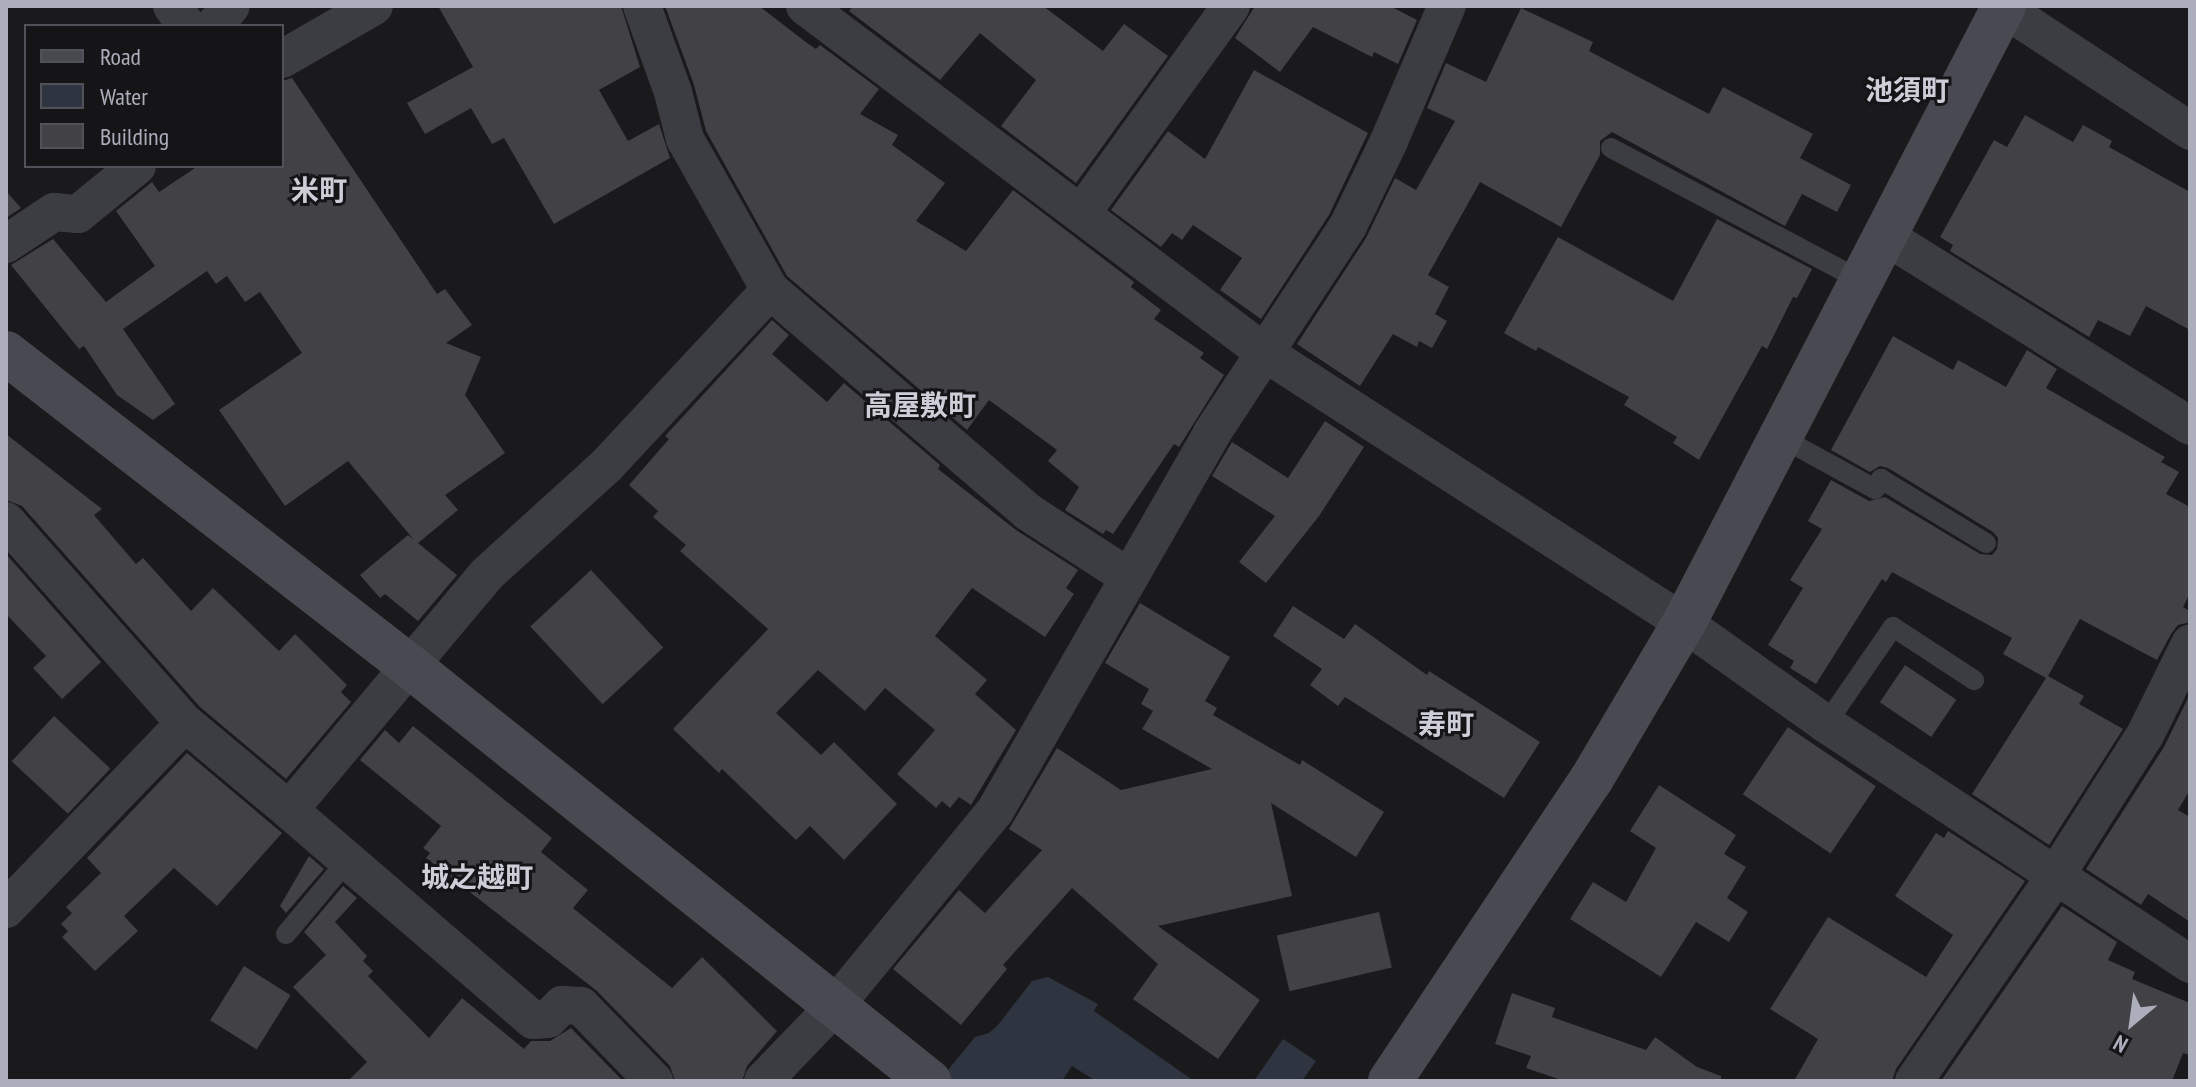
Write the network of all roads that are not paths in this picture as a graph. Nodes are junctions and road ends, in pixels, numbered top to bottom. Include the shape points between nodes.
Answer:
1 (172, 6) edge
2 (231, 6) edge
3 (374, 6) edge
4 (642, 6) edge
5 (805, 6) edge
6 (1231, 6) edge
7 (1447, 6) edge
8 (2004, 7) edge
9 (186, 24) edge
10 (216, 24) edge
11 (284, 58) edge
12 (2190, 131) edge
13 (1611, 148) dead end
14 (135, 168) edge
15 (1081, 214) junction
16 (1885, 236) junction
17 (6, 244) edge
18 (1862, 281) junction
19 (770, 290) junction
20 (6, 353) edge
21 (1265, 353) junction
22 (2190, 426) edge
23 (1780, 437) junction
24 (6, 521) edge
25 (1986, 543) dead end
26 (1127, 576) junction
27 (1684, 623) junction
28 (2190, 644) edge
29 (412, 668) junction
30 (1974, 680) dead end
31 (185, 723) junction
32 (1826, 724) junction
33 (289, 810) junction
34 (347, 861) junction
35 (2056, 875) junction
36 (6, 909) edge
37 (286, 934) dead end
38 (2190, 964) edge
39 (833, 1008) junction
40 (924, 1078) edge
41 (654, 1081) edge
42 (763, 1081) edge
43 (1390, 1081) edge
44 (1914, 1081) edge

1 - 9 street
2 - 10 street
3 - 11 street
4 - 19 street via 685,139
5 - 15 street
6 - 15 street
7 - 21 street via 1348,226
8 - 12 street
8 - 16 street
13 - 18 lane
14 - 17 street via 78,214 54,212
15 - 21 street
16 - 18 street
16 - 22 street
18 - 23 street
19 - 26 street via 1028,512
19 - 29 street via 607,465 487,574
20 - 29 street
21 - 26 street
21 - 27 street
23 - 25 lane via 1875,489 1881,479
23 - 27 street
24 - 31 street
26 - 39 street via 995,811
27 - 32 street
27 - 43 street via 1591,780
28 - 35 street via 2145,735
29 - 33 street
29 - 39 street
30 - 32 lane via 1893,627
31 - 33 street
31 - 36 street
32 - 35 street
33 - 34 street
34 - 37 lane
34 - 41 street via 533,1020 548,1019 562,1005 581,1006
35 - 38 street
35 - 44 street
39 - 40 street
39 - 42 street

